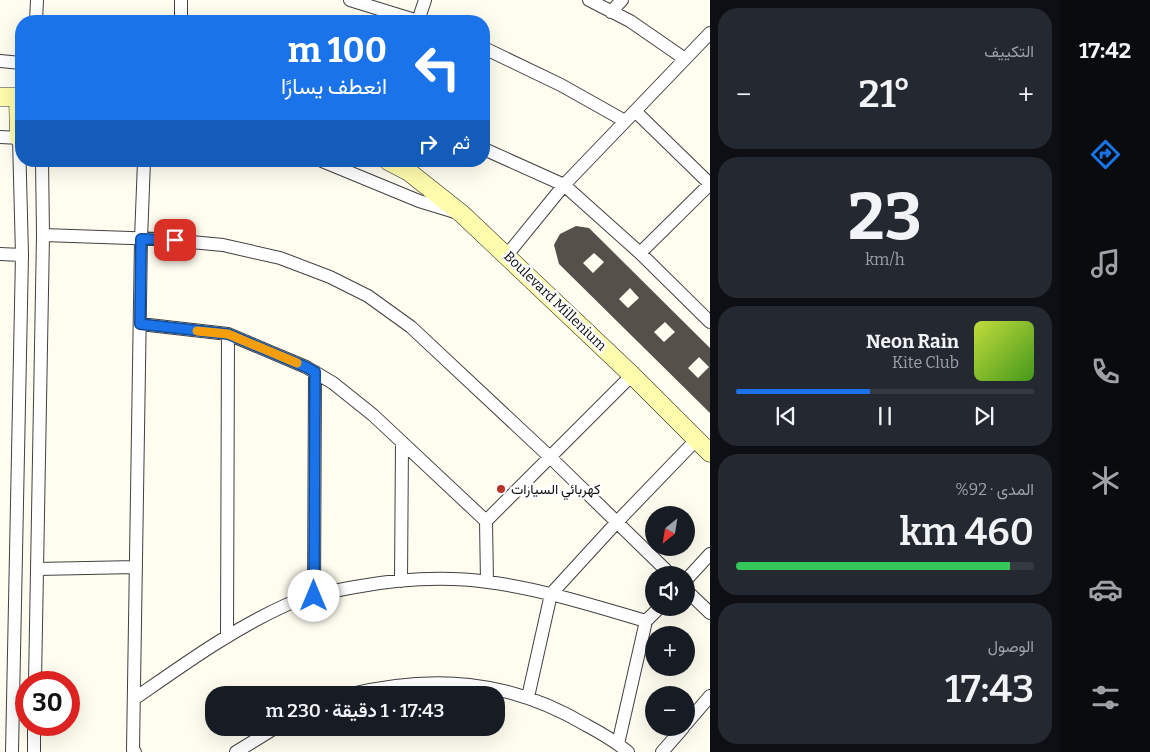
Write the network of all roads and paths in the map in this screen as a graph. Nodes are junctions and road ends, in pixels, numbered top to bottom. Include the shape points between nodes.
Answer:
1 (37, 0) edge
2 (181, 0) edge
3 (350, 0) edge
4 (425, 0) edge
5 (589, 0) edge
6 (622, 0) edge
7 (611, 12) junction
8 (36, 15) edge
9 (180, 15) edge
10 (399, 15) edge
11 (420, 15) edge
12 (710, 33) edge
13 (490, 51) edge
14 (685, 59) junction
15 (0, 61) edge
16 (15, 62) edge
17 (0, 97) edge
18 (15, 97) edge
19 (635, 111) junction
20 (625, 121) junction
21 (0, 137) edge
22 (15, 138) edge
23 (490, 152) edge
24 (20, 167) edge
25 (42, 167) edge
26 (144, 167) edge
27 (337, 167) edge
28 (399, 167) edge
29 (710, 184) edge
30 (564, 185) junction
31 (462, 214) junction
32 (43, 235) junction
33 (141, 239) junction
34 (640, 253) junction
35 (0, 254) edge
36 (22, 254) junction
37 (507, 255) junction
38 (708, 317) edge
39 (140, 324) junction
40 (228, 334) junction
41 (315, 372) junction
42 (632, 375) junction
43 (696, 440) junction
44 (402, 442) junction
45 (710, 453) edge
46 (551, 458) junction
47 (486, 521) junction
48 (617, 522) junction
49 (15, 535) junction
50 (37, 535) junction
51 (710, 554) edge
52 (662, 566) edge
53 (136, 567) junction
54 (37, 569) junction
55 (695, 570) edge
56 (401, 581) junction
57 (487, 582) junction
58 (551, 594) junction
59 (314, 596) junction
60 (695, 599) edge
61 (710, 613) edge
62 (651, 616) edge
63 (646, 621) junction
64 (227, 636) junction
65 (35, 671) edge
66 (389, 686) edge
67 (484, 686) edge
68 (505, 691) edge
69 (710, 696) edge
70 (528, 697) junction
71 (134, 699) junction
72 (695, 714) edge
73 (34, 736) edge
74 (262, 736) edge
75 (676, 736) edge
76 (623, 748) edge
77 (12, 752) edge
78 (34, 752) edge
79 (135, 752) edge
80 (236, 752) edge
81 (662, 752) edge

1 - 8 street
2 - 9 street
3 - 10 street
4 - 11 street
5 - 7 street
6 - 7 street
7 - 14 street via 630,21
12 - 14 street
13 - 20 street
14 - 19 street
15 - 16 street
17 - 18 main road
19 - 20 street
19 - 29 street
20 - 30 street
21 - 22 street
23 - 30 street
24 - 36 street
25 - 32 street
26 - 33 street
27 - 31 street
28 - 31 main road, Boulevard Millenium
29 - 34 street
30 - 34 street
30 - 37 street
31 - 37 main road, Boulevard Millenium
32 - 33 street
32 - 50 street
33 - 39 street
33 - 46 street via 223,245 280,258 368,296 411,327
34 - 38 street
35 - 36 street
36 - 49 street
37 - 42 main road, Boulevard Millenium
39 - 40 street
39 - 53 street
40 - 41 street
40 - 64 street
41 - 44 street
41 - 59 street
42 - 43 main road, Boulevard Millenium
42 - 46 street
43 - 45 main road, Boulevard Millenium
43 - 48 street
44 - 47 street
44 - 56 street
46 - 47 street
46 - 48 street
47 - 57 street
48 - 52 street
48 - 58 street
49 - 50 street
49 - 77 street
50 - 54 street
51 - 55 street
53 - 54 street
53 - 71 street
54 - 65 street
56 - 57 street via 426,578
56 - 59 street
57 - 58 street
58 - 63 street
58 - 70 street
59 - 64 street via 288,604
60 - 61 street
62 - 63 street
63 - 76 street
64 - 71 street
66 - 67 street via 412,683
68 - 70 street
69 - 72 street
70 - 76 street via 574,718
71 - 79 street
73 - 78 street
74 - 80 street
75 - 81 street

